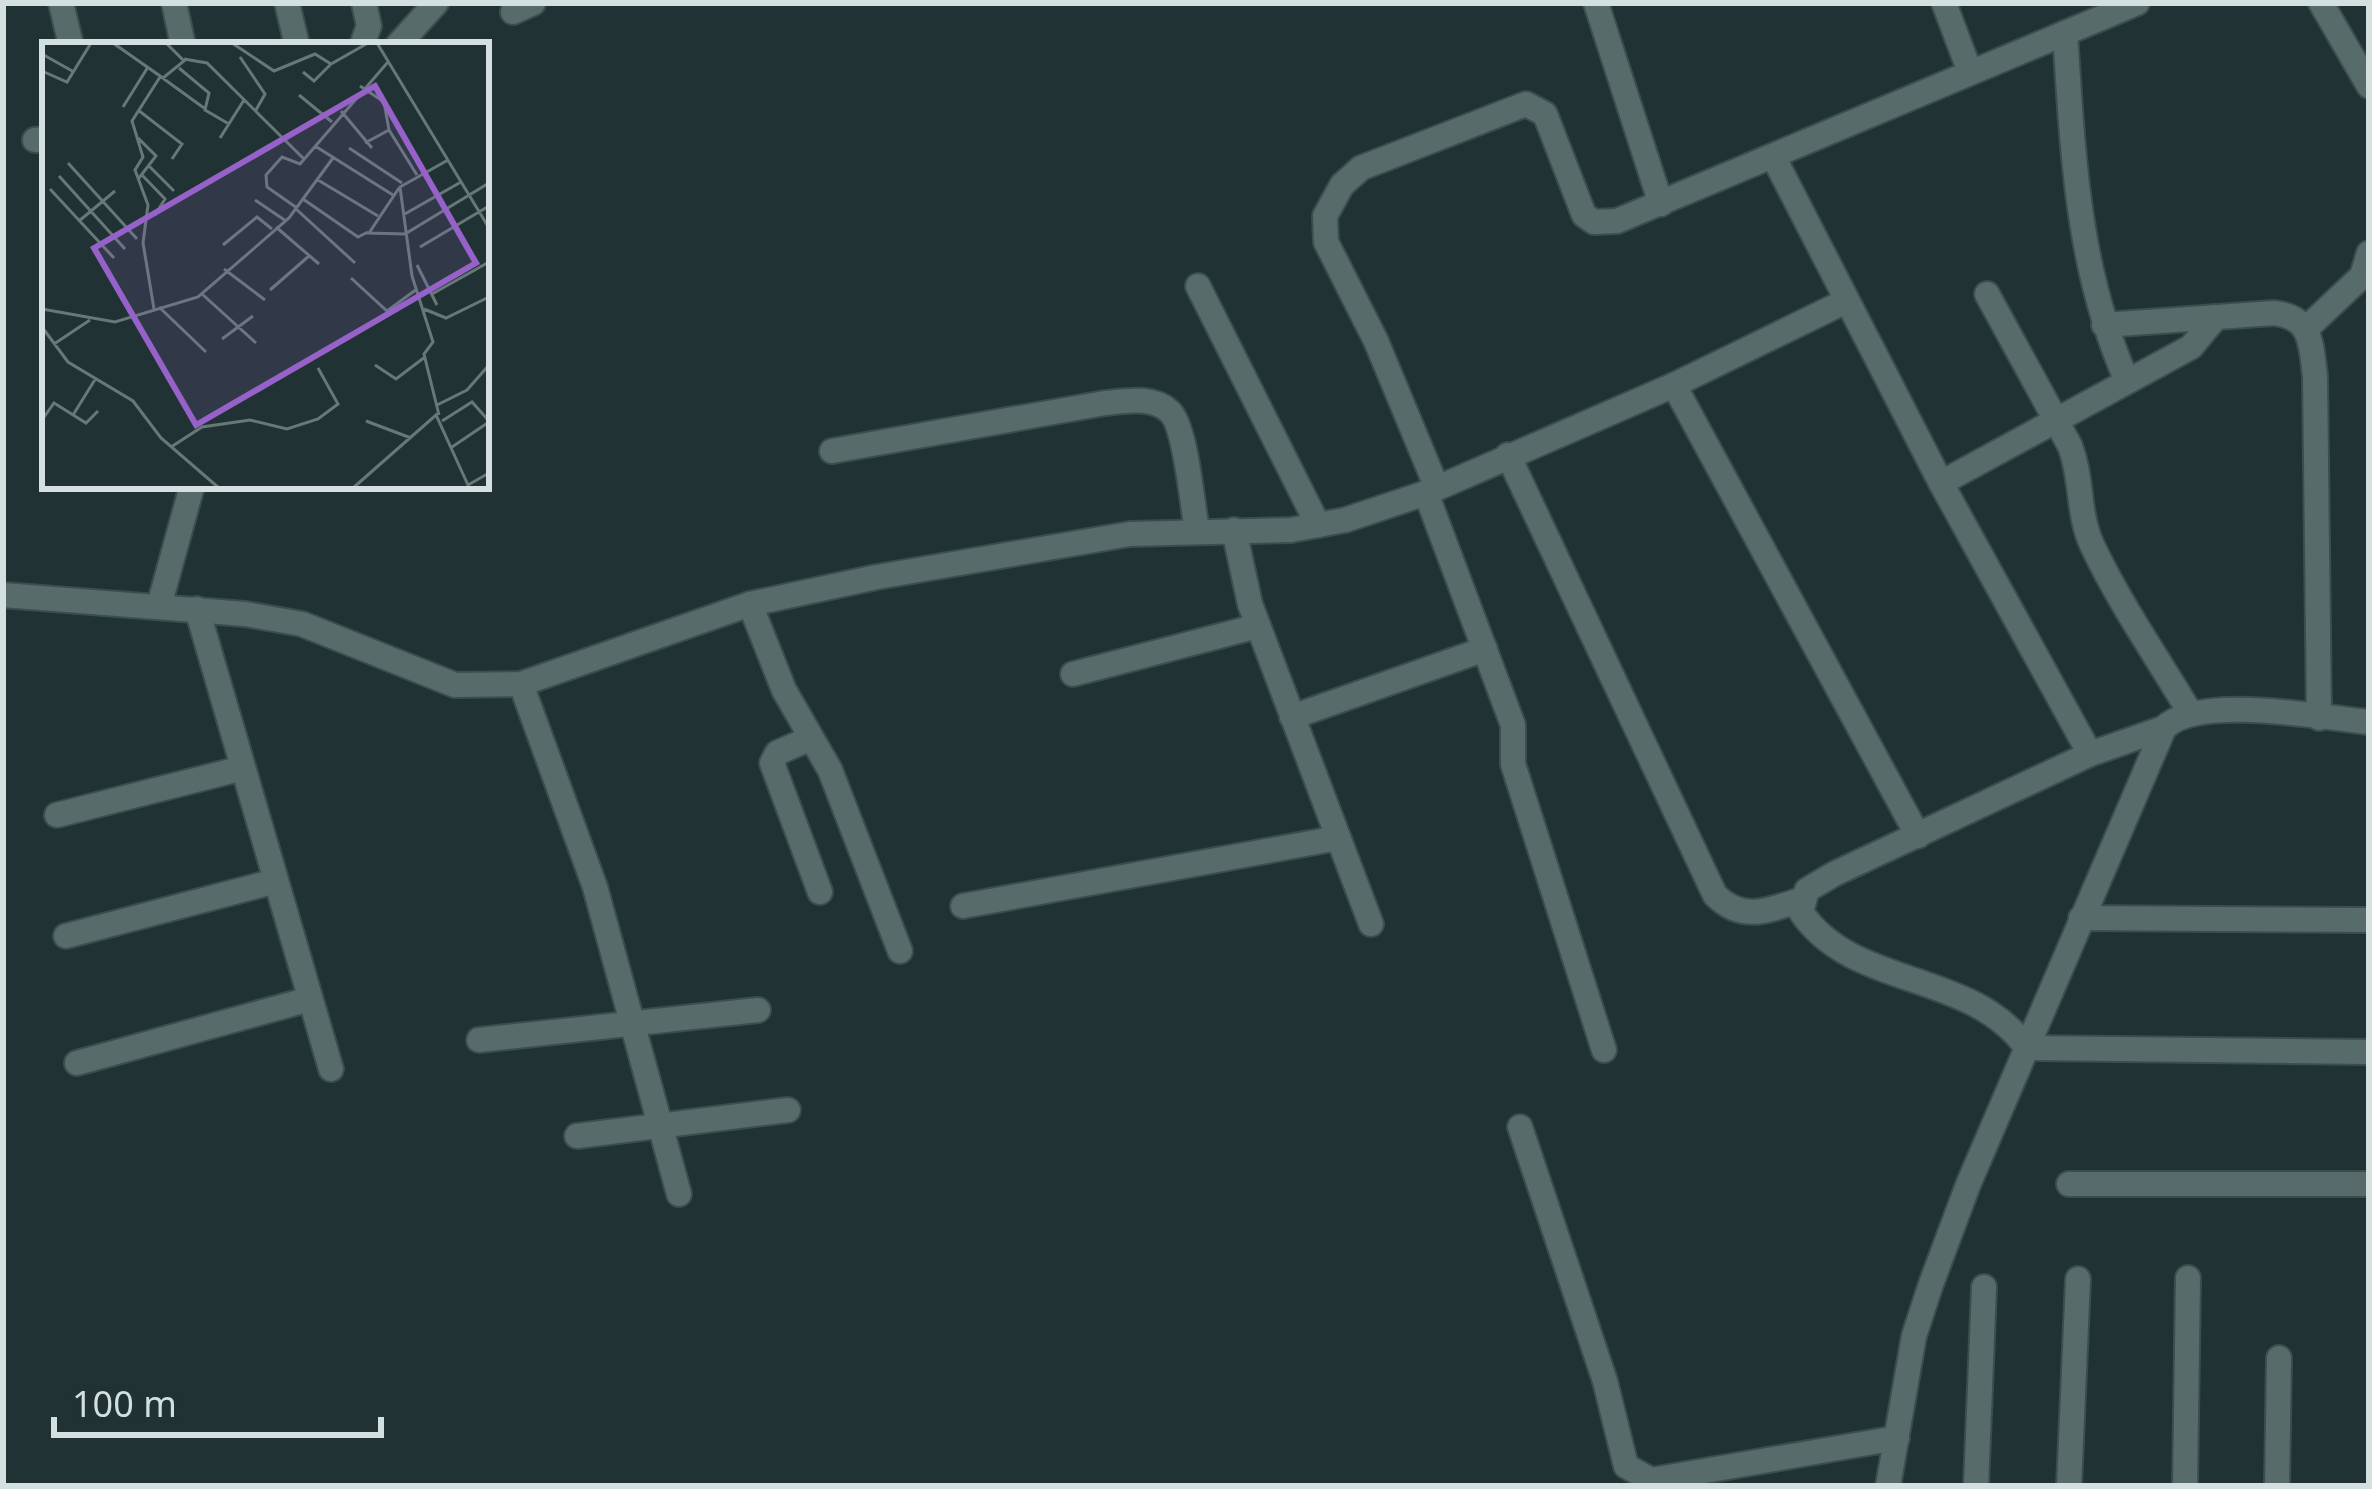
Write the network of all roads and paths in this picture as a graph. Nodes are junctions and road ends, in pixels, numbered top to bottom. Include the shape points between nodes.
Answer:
1 (61, 3) edge
2 (174, 3) edge
3 (287, 3) edge
4 (364, 3) edge
5 (436, 3) edge
6 (1596, 3) edge
7 (1944, 3) edge
8 (2137, 3) edge
9 (2320, 3) edge
10 (2091, 12) edge
11 (2065, 33) junction
12 (70, 42) edge
13 (182, 42) edge
14 (295, 42) edge
15 (363, 42) edge
16 (401, 42) edge
17 (1970, 72) junction
18 (2369, 86) edge
19 (1774, 158) junction
20 (1661, 204) junction
21 (2369, 253) edge
22 (1198, 286) dead end
23 (1987, 295) dead end
24 (1846, 301) junction
25 (2216, 317) junction
26 (2104, 325) junction
27 (2307, 328) junction
28 (2127, 381) junction
29 (1674, 385) junction
30 (2056, 420) junction
31 (832, 451) dead end
32 (1508, 455) junction
33 (1941, 483) junction
34 (191, 489) edge
35 (1432, 490) junction
36 (1318, 525) junction
37 (1197, 530) junction
38 (1234, 530) junction
39 (3, 595) edge
40 (750, 604) junction
41 (159, 606) junction
42 (197, 609) junction
43 (1258, 626) junction
44 (1485, 649) junction
45 (1073, 674) dead end
46 (521, 684) junction
47 (2189, 711) junction
48 (1292, 717) junction
49 (2319, 718) junction
50 (2369, 722) edge
51 (2164, 728) junction
52 (811, 738) junction
53 (2090, 754) junction
54 (243, 768) junction
55 (57, 814) dead end
56 (1918, 836) junction
57 (1338, 838) junction
58 (276, 881) junction
59 (820, 892) dead end
60 (1800, 899) junction
61 (963, 906) dead end
62 (2081, 918) junction
63 (2369, 920) edge
64 (1371, 924) dead end
65 (66, 936) dead end
66 (900, 951) dead end
67 (310, 999) junction
68 (758, 1010) dead end
69 (634, 1024) junction
70 (478, 1040) dead end
71 (2027, 1048) junction
72 (1604, 1050) dead end
73 (2369, 1052) edge
74 (77, 1063) dead end
75 (331, 1069) dead end
76 (788, 1110) dead end
77 (662, 1127) junction
78 (1520, 1127) dead end
79 (577, 1136) dead end
80 (2069, 1184) dead end
81 (2369, 1184) edge
82 (679, 1194) dead end
83 (2188, 1278) dead end
84 (2078, 1280) dead end
85 (1984, 1287) dead end
86 (2278, 1358) dead end
87 (1897, 1438) junction
88 (1888, 1486) edge
89 (1976, 1486) edge
90 (2069, 1486) edge
91 (2186, 1486) edge
92 (2277, 1486) edge

1 - 12 street
2 - 13 street
3 - 14 street
4 - 15 street
5 - 16 street
6 - 20 street
7 - 17 street
8 - 10 street
9 - 18 street
10 - 11 street
11 - 17 street
11 - 26 street via 2078,219
17 - 19 street
19 - 20 street
19 - 24 street
20 - 35 street via 1594,222 1575,199 1545,114 1526,104 1361,168 1342,184 1325,216 1326,242 1376,341
21 - 27 street via 2362,277
22 - 36 street
23 - 30 street
24 - 29 street
24 - 33 street
25 - 26 street
25 - 27 street via 2289,315
25 - 28 street via 2191,347
26 - 28 street
27 - 49 street via 2316,422
28 - 30 street
29 - 32 street
29 - 56 street
30 - 33 street
30 - 47 street via 2077,464 2080,514 2093,548
31 - 37 street via 1150,402 1178,424
32 - 35 street
32 - 60 street via 1715,895 1752,914
33 - 53 street
34 - 41 street
35 - 36 street
35 - 44 street
36 - 38 street
37 - 38 street
37 - 40 street via 998,554
38 - 43 street
39 - 41 street
40 - 46 street
40 - 52 street
41 - 42 street
42 - 46 street via 302,624 455,686
42 - 54 street
43 - 45 street
43 - 48 street
44 - 48 street
44 - 72 street
46 - 69 street via 595,887
47 - 49 street
47 - 51 street
48 - 57 street
49 - 50 street
51 - 53 street
51 - 62 street
52 - 59 street via 772,763
52 - 66 street
53 - 56 street
54 - 55 street
54 - 58 street
56 - 60 street via 1834,874
57 - 61 street
57 - 64 street
58 - 65 street
58 - 67 street
60 - 71 street via 1811,927 1830,942 1996,1012
62 - 63 street
62 - 71 street
67 - 74 street
67 - 75 street
68 - 69 street
69 - 70 street
69 - 77 street
71 - 73 street
71 - 87 street via 1926,1301
76 - 77 street
77 - 79 street
77 - 82 street
78 - 87 street via 1626,1466 1651,1480
80 - 81 street
83 - 91 street
84 - 90 street
85 - 89 street
86 - 92 street
87 - 88 street

